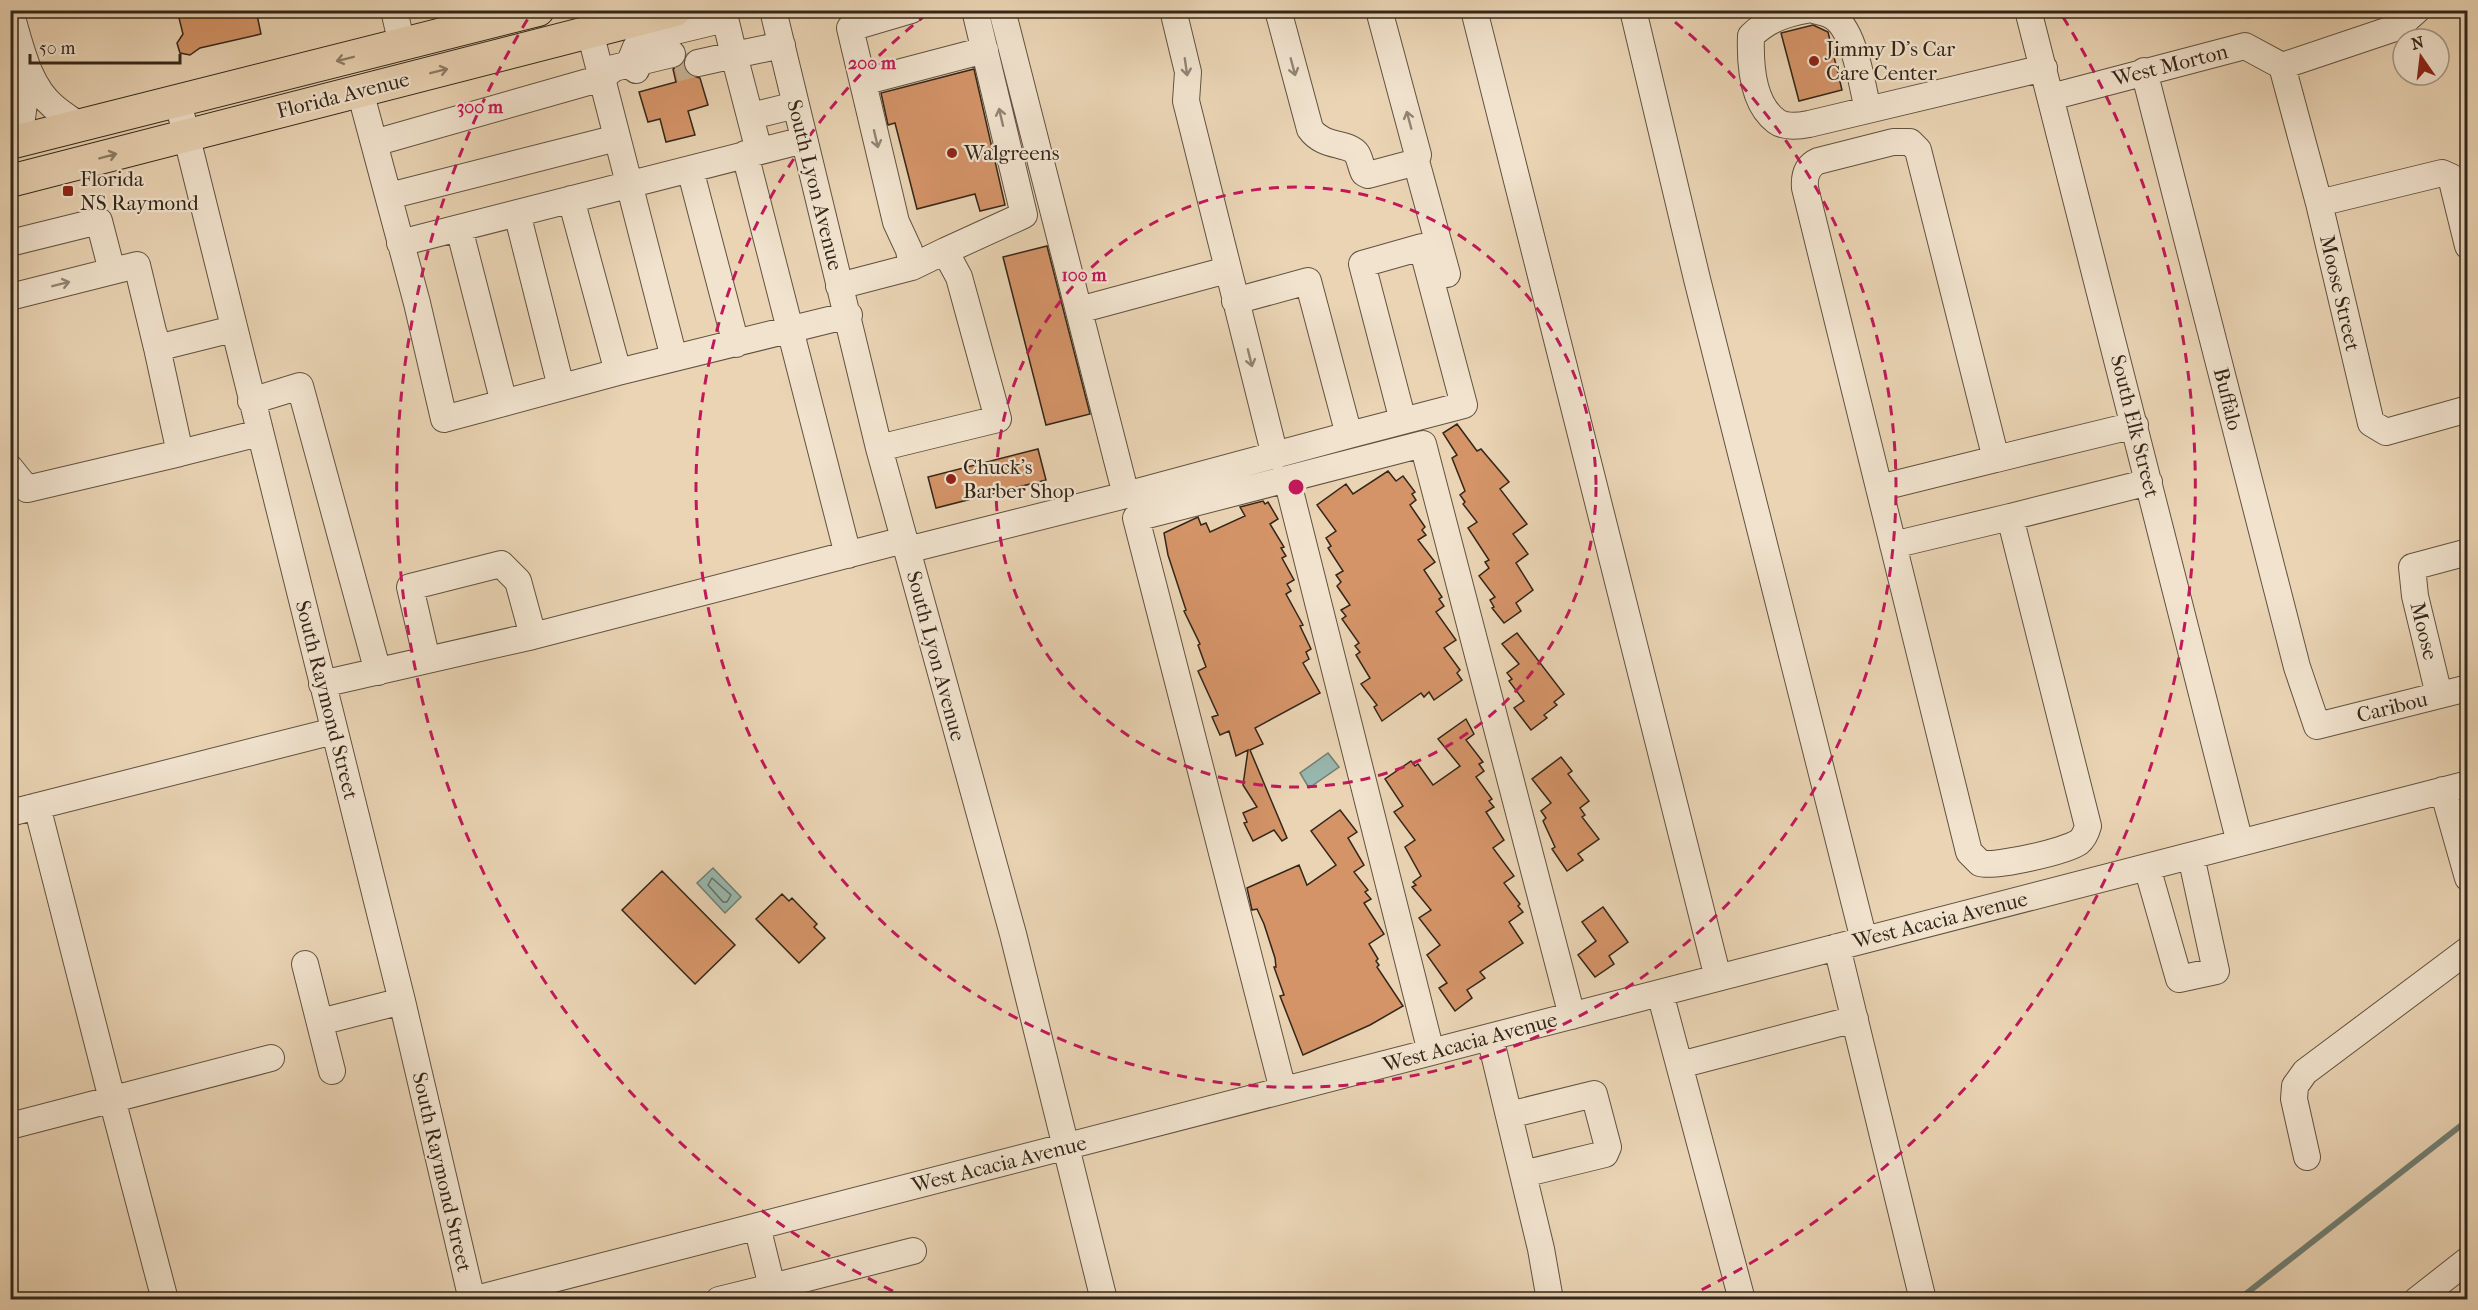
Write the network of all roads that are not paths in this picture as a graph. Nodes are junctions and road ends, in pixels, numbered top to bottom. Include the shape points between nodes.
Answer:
1 (394, 10) edge
2 (538, 10) edge
3 (675, 10) edge
4 (773, 10) edge
5 (911, 10) edge
6 (975, 10) edge
7 (1002, 10) edge
8 (1173, 10) edge
9 (1278, 10) edge
10 (1379, 10) edge
11 (1474, 10) edge
12 (1634, 10) edge
13 (1806, 10) edge
14 (1814, 10) edge
15 (2028, 10) edge
16 (2417, 10) edge
17 (10, 11) edge
18 (728, 31) edge
19 (590, 32) junction
20 (402, 45) junction
21 (782, 45) junction
22 (985, 50) junction
23 (25, 61) junction
24 (629, 64) junction
25 (2282, 66) junction
26 (2044, 68) junction
27 (2144, 71) junction
28 (602, 78) junction
29 (863, 82) junction
30 (360, 91) junction
31 (2051, 97) junction
32 (178, 102) junction
33 (796, 105) junction
34 (1868, 110) junction
35 (751, 117) junction
36 (80, 126) junction
37 (186, 135) junction
38 (617, 138) junction
39 (804, 140) junction
40 (15, 142) edge
41 (374, 143) junction
42 (752, 152) junction
43 (1416, 161) junction
44 (690, 169) junction
45 (10, 181) edge
46 (629, 184) junction
47 (389, 196) junction
48 (571, 199) junction
49 (2319, 203) junction
50 (517, 213) junction
51 (459, 228) junction
52 (10, 243) edge
53 (400, 243) junction
54 (2468, 246) edge
55 (945, 251) junction
56 (912, 267) junction
57 (1227, 270) junction
58 (112, 271) junction
59 (839, 285) junction
60 (10, 297) edge
61 (1235, 301) junction
62 (1079, 310) junction
63 (849, 315) junction
64 (233, 329) junction
65 (791, 329) junction
66 (154, 334) junction
67 (736, 344) junction
68 (674, 358) junction
69 (618, 372) junction
70 (561, 387) junction
71 (251, 401) junction
72 (504, 403) junction
73 (1464, 405) junction
74 (2468, 409) edge
75 (1403, 421) junction
76 (2134, 425) junction
77 (259, 433) junction
78 (1349, 435) junction
79 (879, 448) junction
80 (180, 453) junction
81 (1275, 456) junction
82 (1996, 459) junction
83 (10, 468) edge
84 (1287, 480) junction
85 (2149, 482) junction
86 (1879, 488) junction
87 (1126, 495) junction
88 (2010, 517) junction
89 (906, 545) junction
90 (1893, 545) junction
91 (2468, 552) edge
92 (848, 555) junction
93 (533, 636) junction
94 (427, 660) junction
95 (378, 672) junction
96 (322, 684) junction
97 (2468, 688) edge
98 (2439, 695) junction
99 (2317, 726) joint
100 (334, 731) junction
101 (2455, 787) edge
102 (37, 806) junction
103 (10, 813) edge
104 (2240, 843) junction
105 (2190, 856) junction
106 (2147, 867) junction
107 (2468, 878) edge
108 (1864, 940) junction
109 (1837, 947) junction
110 (2468, 950) edge
111 (305, 964) dead end
112 (1718, 978) junction
113 (1660, 993) junction
114 (402, 1001) junction
115 (1572, 1016) junction
116 (1855, 1019) junction
117 (320, 1022) junction
118 (1490, 1037) junction
119 (1431, 1052) junction
120 (271, 1058) dead end
121 (1680, 1065) junction
122 (332, 1071) dead end
123 (1283, 1090) junction
124 (112, 1099) junction
125 (1509, 1115) junction
126 (10, 1126) edge
127 (1066, 1147) junction
128 (2307, 1157) dead end
129 (1523, 1174) junction
130 (757, 1226) junction
131 (913, 1251) dead end
132 (2468, 1260) edge
133 (771, 1287) junction
134 (165, 1299) edge
135 (472, 1299) edge
136 (719, 1299) edge
137 (1104, 1299) edge
138 (1550, 1299) edge
139 (1742, 1299) edge
140 (1923, 1299) edge
141 (2417, 1299) edge

1 - 20 street
2 - 20 main road, Florida Avenue
3 - 19 main road, Florida Avenue
4 - 21 street, South Lyon Avenue
5 - 29 street via 850,28
6 - 22 street
7 - 62 street
8 -> 57 street via 1188,72 1186,101
9 -> 43 street via 1314,136 1354,151 1368,175
43 -> 10 street via 1416,148
11 - 112 street
12 - 108 street
13 - 34 street via 1765,23 1751,36 1752,75 1767,110 1777,122 1793,126
14 - 34 street via 1833,16 1844,28
15 - 26 street, South Elk Street
16 - 25 street via 2398,27
17 - 23 street
18 - 21 street
18 - 24 street via 685,59
18 - 24 street via 650,38 636,47
18 - 35 street
19 - 28 street
30 -> 19 main road, Florida Avenue
20 -> 32 main road, Florida Avenue
21 - 33 street, South Lyon Avenue
22 - 29 street
55 -> 22 street via 1024,215
23 - 36 street via 36,86 52,106
23 - 40 street via 26,88
24 - 28 street via 614,68
25 - 27 street, West Morton via 2245,46
25 - 49 street, Moose Street
26 - 31 street, South Elk Street
26 - 34 street
27 - 31 street, West Morton
27 - 99 street, Buffalo via 2297,667
28 - 38 street
28 - 41 street
29 -> 56 street via 896,222
30 - 37 main road, Florida Avenue
30 - 41 street
31 - 76 street, South Elk Street
32 - 36 main road, Florida Avenue
32 - 37 street, South Raymond Street
33 - 35 street
33 - 39 street, South Lyon Avenue
35 - 42 street
36 - 40 main road, Florida Avenue
45 -> 37 main road, Florida Avenue
37 - 64 street, South Raymond Street
38 - 46 street
38 - 47 street
39 - 42 street
39 - 59 street, South Lyon Avenue
41 - 47 street
42 - 44 street
42 - 65 street
43 - 73 street via 1479,401
44 - 46 street
44 - 67 street
46 - 48 street
46 - 68 street
47 - 53 street
48 - 50 street
48 - 69 street
49 - 54 street via 2442,173 2451,177
49 - 74 street, Moose Street via 2372,423 2386,432
50 - 51 street
50 - 70 street
51 - 53 street
51 - 72 street
52 - 58 street via 99,221
53 - 72 street via 444,418
55 - 56 street
55 - 79 street via 959,277 998,419
56 - 59 street
57 - 61 street
57 - 62 street
60 -> 58 street
58 - 66 street via 137,264
59 - 63 street, South Lyon Avenue
61 - 78 street via 1308,281
61 -> 81 street
62 - 87 street
63 - 65 street
63 - 79 street, South Lyon Avenue
64 - 66 street via 157,348
64 - 71 street, South Raymond Street
65 - 67 street
65 - 92 street
66 - 80 street
67 - 68 street
68 - 69 street
69 - 70 street
70 - 72 street
71 - 77 street, South Raymond Street
71 - 95 street via 300,386
73 - 75 street
73 - 75 street via 1422,247 1362,264
75 - 78 street
76 - 82 street
76 - 85 street, South Elk Street
77 - 80 street
77 - 96 street, South Raymond Street
78 - 81 street
79 - 89 street, South Lyon Avenue
80 - 83 street via 27,489
81 - 87 street
82 - 86 street
82 - 86 street via 1920,155 1910,142 1893,141 1818,161 1810,167 1805,182
84 - 115 street via 1424,444
84 - 119 street
84 - 123 street via 1136,518
85 - 88 street
85 - 104 street, South Elk Street
86 - 90 street
87 - 89 street
88 - 90 street
88 - 90 street via 2088,826 2083,839 2071,846 1998,864 1980,863 1969,852
89 - 92 street
89 - 127 street, South Lyon Avenue via 1013,934
91 - 98 street, Moose via 2412,567 2415,596
92 - 93 street
93 - 94 street
93 - 94 street via 518,581 501,564 410,587
94 - 95 street
95 - 96 street
96 - 100 street, South Raymond Street
97 - 98 street, Caribou
98 - 99 street, Caribou
100 - 102 street
100 - 114 street, South Raymond Street
101 - 104 street, West Acacia Avenue
101 - 107 street
102 - 103 street
102 - 124 street
104 - 105 street, West Acacia Avenue
105 - 106 street, West Acacia Avenue
105 - 106 street via 2216,970 2179,979
106 - 108 street, West Acacia Avenue
108 - 109 street, West Acacia Avenue
109 - 112 street, West Acacia Avenue
109 - 116 street
110 - 128 street via 2305,1071 2295,1086 2294,1099
111 - 117 street
112 - 113 street, West Acacia Avenue
113 - 115 street, West Acacia Avenue
113 - 121 street
114 - 117 street
114 - 135 street, South Raymond Street
115 - 118 street, West Acacia Avenue
116 - 121 street
116 - 140 street
117 - 122 street
118 - 119 street, West Acacia Avenue
118 - 125 street
119 - 123 street, West Acacia Avenue
120 - 124 street
121 - 139 street
123 - 127 street, West Acacia Avenue
124 - 126 street
124 - 134 street
125 - 129 street
125 - 129 street via 1594,1094 1608,1147 1605,1154
127 - 130 street, West Acacia Avenue
127 - 137 street, South Lyon Avenue
129 - 138 street
130 - 133 street
130 - 135 street, West Acacia Avenue
131 - 133 street
132 - 141 street
133 - 136 street

